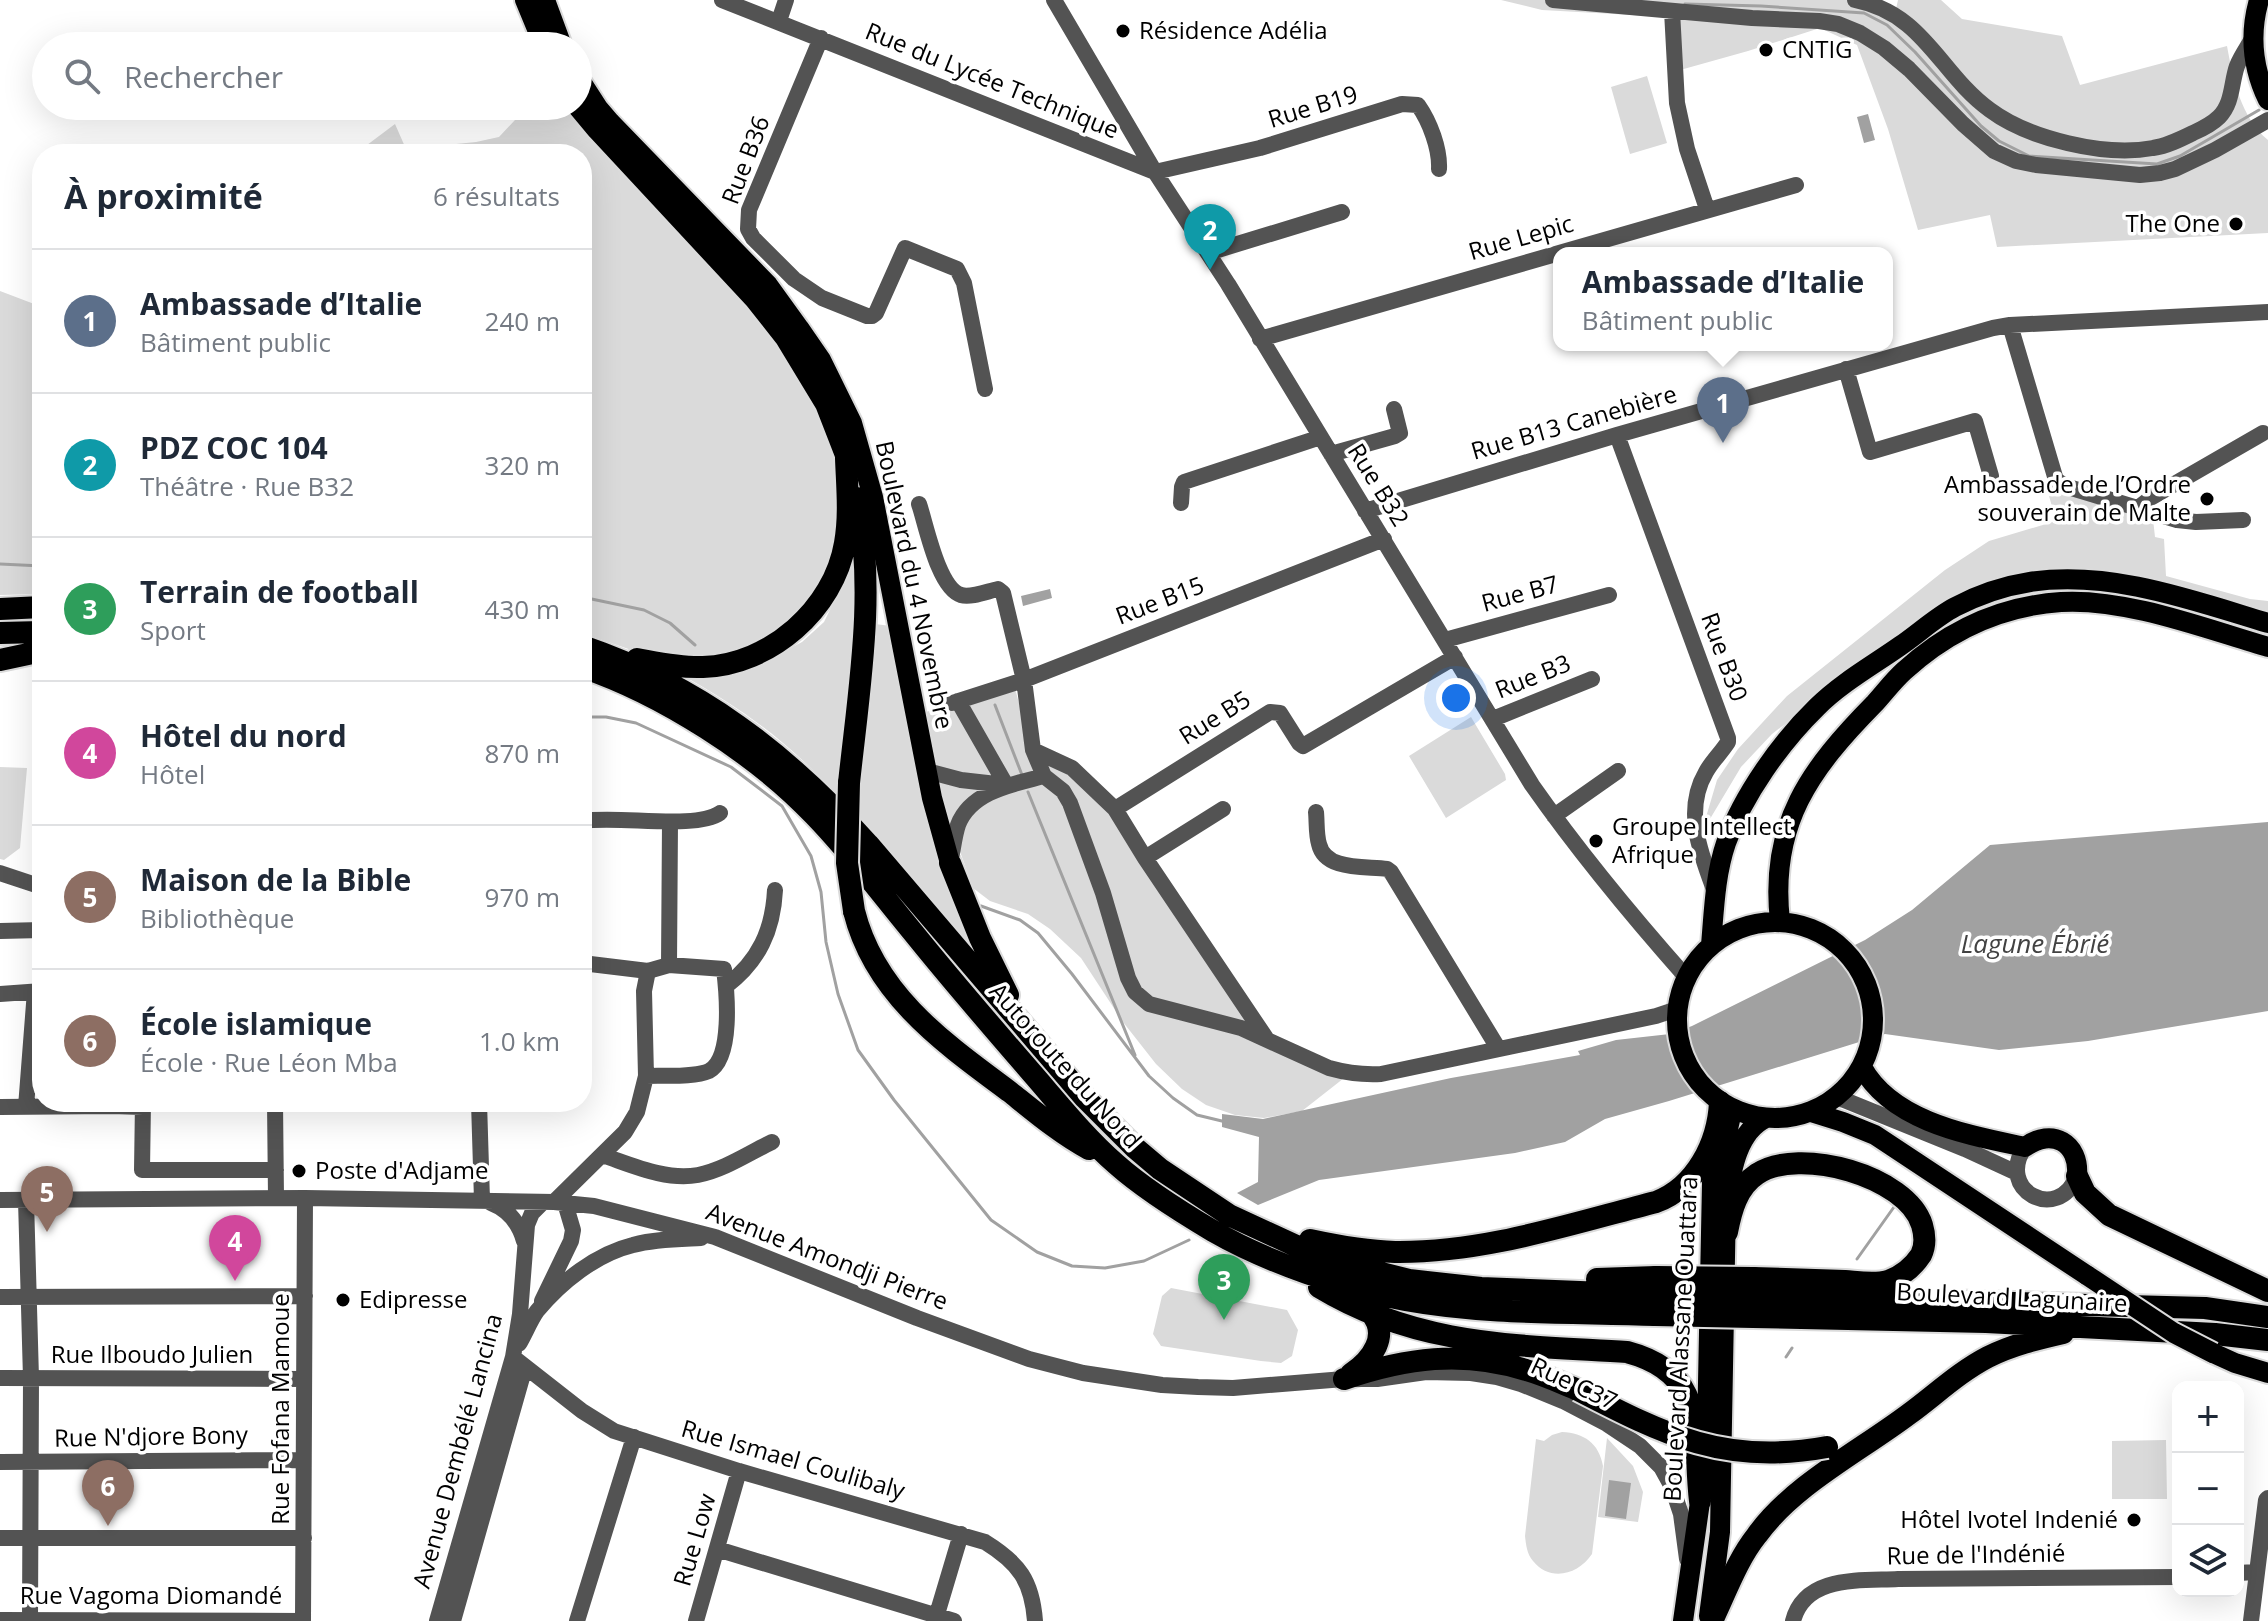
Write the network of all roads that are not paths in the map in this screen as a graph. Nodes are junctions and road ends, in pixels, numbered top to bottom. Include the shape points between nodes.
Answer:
1 (525, 0) edge
2 (545, 0) edge
3 (722, 0) edge
4 (786, 0) edge
5 (1054, 0) edge
6 (1553, 0) edge
7 (1855, 0) edge
8 (2259, 0) edge
9 (1672, 11) junction
10 (779, 21) junction
11 (538, 32) edge
12 (557, 32) edge
13 (821, 38) junction
14 (2252, 39) junction
15 (592, 99) edge
16 (2268, 100) edge
17 (589, 120) edge
18 (2268, 120) edge
19 (1439, 169) dead end
20 (1155, 172) junction
21 (1796, 185) dead end
22 (1707, 209) junction
23 (1342, 212) dead end
24 (1576, 247) edge
25 (1208, 253) junction
26 (1553, 254) edge
27 (2268, 312) edge
28 (2010, 325) junction
29 (1260, 339) junction
30 (1846, 369) junction
31 (985, 389) dead end
32 (1394, 409) dead end
33 (2263, 433) dead end
34 (1617, 435) junction
35 (1321, 437) junction
36 (1331, 454) junction
37 (846, 458) junction
38 (1991, 476) dead end
39 (1181, 503) dead end
40 (919, 504) dead end
41 (2138, 508) junction
42 (1365, 511) junction
43 (2243, 520) dead end
44 (1384, 539) junction
45 (1609, 595) dead end
46 (32, 607) edge
47 (0, 609) edge
48 (2268, 623) edge
49 (32, 632) edge
50 (0, 633) edge
51 (1445, 640) junction
52 (2268, 647) edge
53 (592, 649) edge
54 (32, 653) edge
55 (609, 655) junction
56 (1455, 657) junction
57 (0, 660) edge
58 (592, 671) edge
59 (1592, 679) dead end
60 (1024, 680) junction
61 (1493, 719) junction
62 (1033, 750) junction
63 (927, 771) junction
64 (1618, 771) dead end
65 (1044, 776) junction
66 (1006, 785) junction
67 (1115, 809) junction
68 (1223, 809) dead end
69 (1316, 812) dead end
70 (720, 813) dead end
71 (1554, 816) junction
72 (592, 820) edge
73 (670, 822) junction
74 (1145, 858) junction
75 (950, 863) junction
76 (0, 873) edge
77 (32, 884) edge
78 (775, 890) dead end
79 (1715, 892) junction
80 (1780, 921) junction
81 (32, 930) edge
82 (0, 931) edge
83 (1711, 945) junction
84 (592, 964) edge
85 (669, 965) junction
86 (648, 971) junction
87 (1686, 977) junction
88 (726, 986) junction
89 (32, 991) edge
90 (0, 994) edge
91 (1677, 1017) junction
92 (1027, 1032) junction
93 (1267, 1039) junction
94 (1498, 1048) junction
95 (32, 1049) edge
96 (1865, 1060) junction
97 (646, 1076) junction
98 (1837, 1097) junction
99 (1720, 1101) junction
100 (0, 1107) edge
101 (26, 1107) junction
102 (32, 1107) edge
103 (143, 1112) edge
104 (275, 1112) edge
105 (479, 1112) edge
106 (1811, 1112) junction
107 (1766, 1118) junction
108 (772, 1142) dead end
109 (2025, 1147) junction
110 (602, 1155) junction
111 (1116, 1164) junction
112 (276, 1170) junction
113 (2017, 1173) junction
114 (2077, 1176) junction
115 (276, 1198) junction
116 (305, 1198) junction
117 (0, 1200) edge
118 (26, 1200) junction
119 (482, 1200) junction
120 (554, 1202) junction
121 (1261, 1231) junction
122 (1727, 1232) junction
123 (715, 1237) junction
124 (526, 1249) junction
125 (1279, 1262) junction
126 (2268, 1291) edge
127 (305, 1296) junction
128 (1655, 1296) junction
129 (0, 1297) edge
130 (29, 1297) junction
131 (1753, 1297) junction
132 (536, 1313) junction
133 (1371, 1313) junction
134 (2268, 1317) edge
135 (2084, 1328) junction
136 (2268, 1340) edge
137 (519, 1362) junction
138 (2268, 1373) edge
139 (0, 1378) edge
140 (31, 1378) junction
141 (304, 1379) junction
142 (1344, 1379) junction
143 (1911, 1413) junction
144 (634, 1437) junction
145 (303, 1460) junction
146 (0, 1462) edge
147 (30, 1462) junction
148 (739, 1471) junction
149 (2268, 1498) edge
150 (1700, 1501) junction
151 (961, 1534) junction
152 (0, 1538) edge
153 (30, 1538) junction
154 (304, 1538) junction
155 (717, 1549) junction
156 (1689, 1572) junction
157 (2256, 1572) junction
158 (2244, 1573) edge
159 (2172, 1577) edge
160 (936, 1618) edge
161 (0, 1620) edge
162 (30, 1620) edge
163 (303, 1621) edge
164 (437, 1621) edge
165 (453, 1621) edge
166 (577, 1621) edge
167 (696, 1621) edge
168 (954, 1621) edge
169 (1035, 1621) edge
170 (1683, 1621) edge
171 (1710, 1621) edge
172 (1793, 1621) edge
173 (2251, 1621) edge

1 - 11 main road
2 - 12 main road
3 - 10 street, Rue du Lycée Technique
4 - 10 street
5 - 20 street, Rue B32
6 - 9 street
7 - 14 street via 1909,25 1991,111 2027,131 2109,149 2158,148 2213,122 2227,106 2237,65
8 - 14 main road
9 - 18 street via 1819,21 1860,33 1909,69 1994,151 2026,163 2160,173
9 - 22 street via 1677,103
10 - 13 street, Rue du Lycée Technique
13 - 20 street, Rue du Lycée Technique
13 - 31 street, Rue B36 via 749,210 748,229 794,279 822,298 867,316 876,313 905,248 957,269
14 - 16 main road
15 - 63 main road, Boulevard du 4 Novembre via 768,285 821,360 840,397 873,497
17 - 37 main road, Boulevard du 4 Novembre via 785,338 825,404
19 - 20 street, Rue B19 via 1428,123 1418,105 1411,103 1260,148
20 - 25 street, Rue B32
21 - 22 street, Rue Lepic
22 - 24 street, Rue Lepic
23 - 25 street
25 - 29 street, Rue B32
26 - 29 street, Rue Lepic
27 - 28 street, Rue B13 Canebière
28 - 30 street, Rue B13 Canebière
28 - 41 street via 2056,480
29 - 35 street, Rue B32
30 - 34 street, Rue B13 Canebière
30 - 38 street via 1870,452 1975,421
32 - 36 street via 1400,433
33 - 41 street
34 - 42 street, Rue B13 Canebière
34 - 79 street, Rue B30 via 1728,738 1704,774 1696,812 1699,851
35 - 36 street, Rue B32
35 - 39 street via 1184,482
36 - 42 street, Rue B32
37 - 55 highway via 848,518 840,562 823,597 789,634 748,657 705,667
37 - 111 highway, bridge via 858,500 867,577 847,863 854,911 867,949 906,1008 951,1048 1079,1144
40 - 60 street via 936,560 957,593 1003,593
41 - 43 street via 2187,521
42 - 44 street, Rue B32
44 - 51 street, Rue B32
44 - 60 street, Rue B15
45 - 51 street, Rue B7
46 - 47 highway
48 - 79 main road via 2141,587 2099,581 2030,582 1953,608 1818,705 1787,740 1726,843
49 - 50 highway
51 - 56 street, Rue B32
52 - 80 main road via 2097,603 2010,610 1957,631 1903,672 1846,732 1807,785 1779,863
53 - 55 highway, Autoroute du Nord
54 - 57 highway
55 - 92 highway, Autoroute du Nord via 724,715 793,768 868,844
56 - 61 street, Rue B32
56 - 67 street, Rue B5 via 1303,746 1280,713 1270,712
58 - 111 highway, Autoroute du Nord via 708,730 779,782 849,853 1046,1089
59 - 61 street, Rue B3
60 - 62 street
60 - 66 street, Rue B15 via 955,702
61 - 71 street, Rue B32
62 - 65 street
62 - 67 street via 1072,768
63 - 66 street
63 - 75 main road, Boulevard du 4 Novembre
64 - 71 street
65 - 66 street
65 - 93 street via 1070,803 1135,992 1157,1007
66 - 75 street via 968,809
67 - 74 street
68 - 74 street
69 - 94 street via 1323,855 1345,865 1391,872
70 - 73 street
71 - 87 street, Rue B32
72 - 73 street
73 - 85 street
74 - 93 street
75 - 92 highway
76 - 77 street
78 - 88 street via 768,934 742,974
79 - 83 main road
80 - 83 main road via 1749,924
80 - 96 main road via 1823,933 1861,971 1871,997 1873,1027
81 - 82 street
83 - 87 main road
84 - 86 street
85 - 86 street
85 - 88 street via 724,969
86 - 97 street
87 - 91 main road
88 - 97 street via 720,1061 696,1074
89 - 90 street
91 - 94 street via 1656,1016
91 - 99 main road via 1688,1066
92 - 121 highway, Autoroute du Nord via 1134,1147 1190,1190
93 - 94 street via 1329,1068 1363,1075
95 - 101 street
96 - 98 main road
96 - 109 main road via 1883,1096 1972,1135
97 - 110 street via 631,1124
98 - 106 main road
98 - 113 street
99 - 107 main road
99 - 121 highway via 1716,1131 1700,1166 1687,1183 1656,1202 1508,1241 1435,1250 1348,1248
99 - 150 main road, Boulevard Alassane Ouattara via 1730,1128 1711,1194 1707,1432
100 - 101 street
101 - 102 street
103 - 112 street via 142,1170
104 - 112 street
105 - 119 street
106 - 107 main road
106 - 138 main road, bridge via 1875,1135 2174,1333
107 - 122 main road via 1755,1123 1732,1171
108 - 110 street via 714,1171 682,1177
109 - 113 street
109 - 114 main road via 2043,1138 2062,1141 2076,1156
110 - 120 street
111 - 125 highway, Autoroute du Nord via 1215,1232
112 - 115 street
113 - 114 street via 2025,1190 2041,1199 2067,1192
114 - 126 highway via 2085,1193 2109,1215
115 - 116 street, Avenue Amondji Pierre
115 - 118 street, Avenue Amondji Pierre
116 - 119 street, Avenue Amondji Pierre
116 - 127 street, Rue Fofana Mamoue
117 - 118 street, Avenue Amondji Pierre
118 - 130 street
119 - 120 street, Avenue Amondji Pierre
119 - 124 street via 506,1211 521,1230
120 - 123 street, Avenue Amondji Pierre via 594,1206
120 - 124 street, Avenue Dembélé Lancina via 532,1213
120 - 132 street, Avenue Dembélé Lancina via 571,1219 573,1230
121 - 128 highway, Autoroute du Nord via 1326,1258 1409,1280
122 - 131 highway via 1736,1201 1750,1180 1765,1169 1797,1164 1858,1173 1891,1188 1918,1213 1924,1247 1906,1271 1886,1282
122 - 171 main road via 1720,1532
123 - 132 street via 615,1250 576,1275
123 - 142 street, Avenue Amondji Pierre via 917,1318 1083,1373 1162,1385 1233,1388
124 - 137 street, Avenue Dembélé Lancina
125 - 128 highway, Autoroute du Nord via 1367,1291 1440,1306 1482,1309
125 - 133 highway
127 - 130 street
127 - 141 street, Rue Fofana Mamoue
128 - 131 highway, bridge
128 - 131 highway, bridge
129 - 130 street
130 - 140 street
131 - 134 highway, Boulevard Lagunaire via 2205,1308
131 - 135 highway, Boulevard Lagunaire via 1910,1319
132 - 137 street, Avenue Dembélé Lancina
133 - 142 highway via 1378,1321 1379,1341
133 - 150 highway via 1442,1336 1627,1352 1660,1364 1676,1377 1695,1417
135 - 136 highway, Boulevard Lagunaire
135 - 143 highway via 1985,1358
137 - 144 street, Rue Ismael Coulibaly via 596,1421
137 - 164 street, Avenue Dembélé Lancina
137 - 165 street
139 - 140 street, Rue Ilboudo Julien
140 - 141 street, Rue Ilboudo Julien
140 - 147 street
141 - 145 street, Rue Fofana Mamoue
142 - 143 highway, bridge via 1402,1362 1498,1363 1578,1390 1697,1444 1766,1454 1827,1447
142 - 156 street, Rue C37 via 1471,1373 1552,1396 1595,1417 1640,1446 1661,1467 1681,1514
143 - 171 highway via 1779,1509 1742,1558
144 - 148 street, Rue Ismael Coulibaly
144 - 166 street
145 - 147 street, Rue N'djore Bony
145 - 154 street, Rue Fofana Mamoue
146 - 147 street, Rue N'djore Bony
147 - 153 street
148 - 151 street, Rue Ismael Coulibaly
148 - 155 street, Rue Low
149 - 157 street
150 - 156 main road, Boulevard Alassane Ouattara
151 - 160 street
151 - 169 street, Rue Ismael Coulibaly via 985,1542 1016,1566 1033,1600
152 - 153 street
153 - 154 street
153 - 162 street
154 - 163 street, Rue Fofana Mamoue
155 - 160 street
155 - 167 street, Rue Low
156 - 170 main road, Boulevard Alassane Ouattara
157 - 158 street
157 - 173 street
159 - 172 street, Rue de l'Indénié via 1830,1584 1804,1599
160 - 168 street
161 - 162 street, Rue Vagoma Diomandé
162 - 163 street, Rue Vagoma Diomandé

